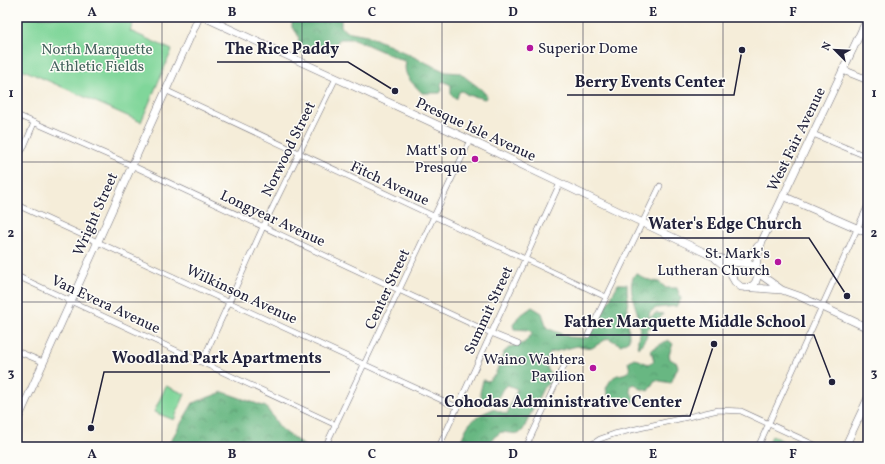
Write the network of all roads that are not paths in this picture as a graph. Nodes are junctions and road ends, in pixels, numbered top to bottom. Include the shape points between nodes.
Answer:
1 (199, 17) edge
2 (204, 17) edge
3 (868, 17) edge
4 (843, 70) junction
5 (336, 78) junction
6 (868, 80) edge
7 (165, 90) junction
8 (17, 115) edge
9 (34, 123) junction
10 (814, 134) junction
11 (470, 140) junction
12 (300, 154) junction
13 (17, 156) edge
14 (868, 157) edge
15 (131, 165) junction
16 (560, 183) junction
17 (660, 186) dead end
18 (783, 196) junction
19 (17, 204) edge
20 (868, 205) edge
21 (434, 216) junction
22 (642, 222) junction
23 (264, 227) junction
24 (858, 229) junction
25 (868, 233) edge
26 (98, 240) junction
27 (762, 241) junction
28 (714, 257) junction
29 (525, 259) junction
30 (743, 263) junction
31 (757, 271) junction
32 (17, 276) edge
33 (733, 280) junction
34 (746, 288) junction
35 (399, 290) junction
36 (782, 290) junction
37 (606, 297) junction
38 (71, 301) junction
39 (229, 301) junction
40 (821, 306) junction
41 (868, 328) edge
42 (491, 333) junction
43 (588, 335) dead end
44 (518, 344) dead end
45 (17, 350) edge
46 (567, 360) dead end
47 (43, 362) junction
48 (202, 362) junction
49 (365, 364) junction
50 (868, 398) edge
51 (457, 407) junction
52 (17, 421) edge
53 (769, 424) junction
54 (336, 425) junction
55 (325, 447) edge
56 (438, 447) edge
57 (526, 447) edge
58 (588, 447) edge
59 (758, 447) edge
60 (819, 447) edge
61 (845, 447) edge

1 - 7 main road, Wright Street
2 - 5 main road, Presque Isle Avenue
3 - 4 main road, West Fair Avenue
4 - 6 main road
4 - 10 main road, West Fair Avenue
5 - 11 main road, Presque Isle Avenue
5 - 12 street, Norwood Street
7 - 12 street, Fitch Avenue
7 - 15 main road, Wright Street
8 - 9 street, Longyear Avenue
9 - 13 street via 23,149
9 - 15 street, Longyear Avenue
10 - 14 street
10 - 18 main road, West Fair Avenue
11 - 16 main road, Presque Isle Avenue
11 - 21 street, Center Street
12 - 21 street, Fitch Avenue
12 - 23 street, Norwood Street
15 - 23 street, Longyear Avenue
15 - 26 main road, Wright Street
16 - 22 main road, Presque Isle Avenue
16 - 29 street, Summit Street
17 - 22 street
18 - 24 main road
18 - 27 main road, West Fair Avenue
19 - 26 street, Wilkinson Avenue
20 - 24 street
21 - 29 street, Fitch Avenue
21 - 35 street, Center Street
22 - 28 main road, Presque Isle Avenue
22 - 37 street
23 - 35 street, Longyear Avenue
23 - 39 street, Norwood Street
24 - 25 main road
24 - 40 street
26 - 38 main road, Wright Street
26 - 39 street, Wilkinson Avenue
27 - 30 main road, West Fair Avenue
27 - 31 main road, West Fair Avenue
28 - 30 main road, Presque Isle Avenue
28 - 33 main road, Presque Isle Avenue via 727,268
29 - 37 street, Fitch Avenue
29 - 42 street, Summit Street
30 - 31 main road, Presque Isle Avenue via 751,264
30 - 33 main road, West Fair Avenue via 734,269
31 - 34 main road, West Fair Avenue via 756,282
31 - 36 main road, Presque Isle Avenue
32 - 38 street, Van Evera Avenue
33 - 34 main road, Presque Isle Avenue via 738,286
34 - 36 main road, Presque Isle Avenue
35 - 42 street, Longyear Avenue
35 - 49 street, Center Street
36 - 40 main road, Presque Isle Avenue
37 - 43 street
38 - 47 main road, Wright Street
38 - 48 street, Van Evera Avenue
39 - 48 street, Norwood Street
39 - 49 street, Wilkinson Avenue
40 - 41 main road, Presque Isle Avenue
40 - 53 street
42 - 44 street, Longyear Avenue
42 - 51 street, Summit Street
45 - 47 street
46 - 57 street
47 - 52 main road, Wright Street
48 - 54 street, Van Evera Avenue
49 - 51 street, Wilkinson Avenue
49 - 54 street, Center Street
50 - 61 main road
51 - 56 street, Summit Street
53 - 58 street via 741,411 718,410 614,434
53 - 59 street
53 - 60 street
54 - 55 street, Center Street

